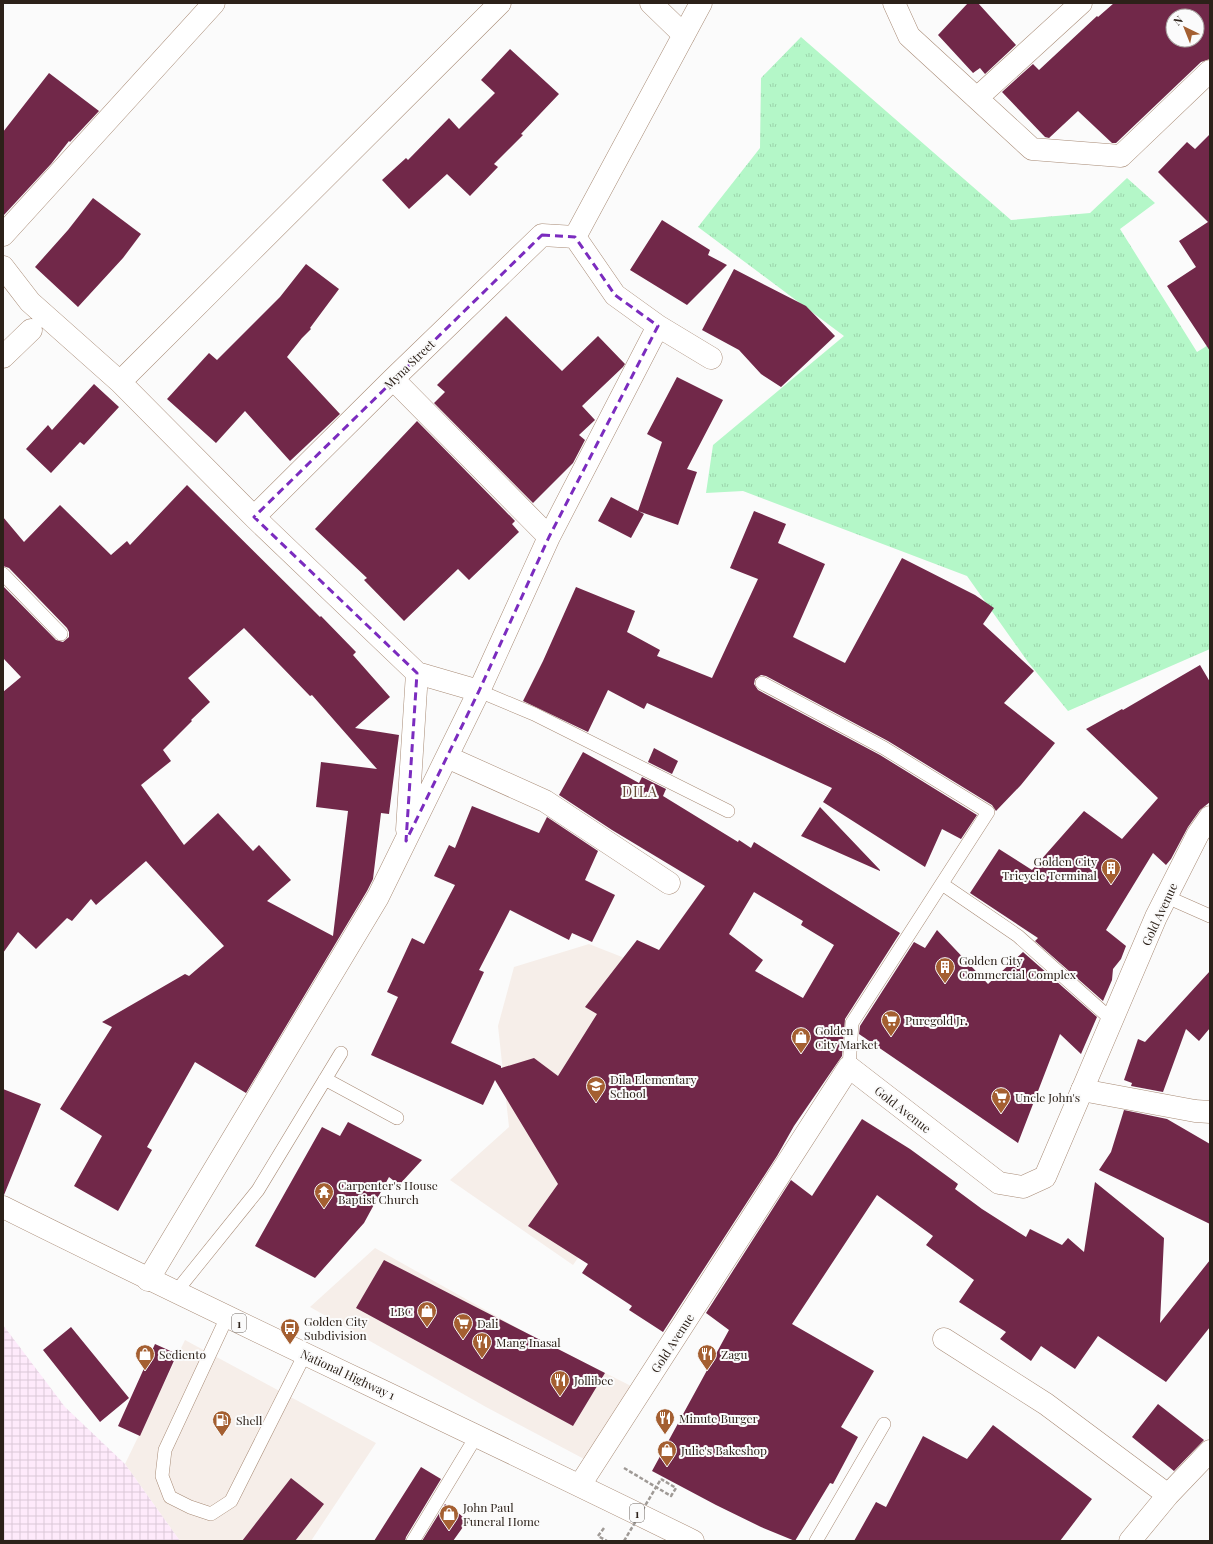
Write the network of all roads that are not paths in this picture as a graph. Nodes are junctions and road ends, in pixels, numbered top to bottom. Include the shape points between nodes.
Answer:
1 (214, 3) edge
2 (500, 3) edge
3 (651, 3) edge
4 (701, 3) edge
5 (894, 3) edge
6 (1081, 3) edge
7 (684, 35) junction
8 (1210, 71) edge
9 (977, 98) junction
10 (3, 235) edge
11 (575, 236) junction
12 (3, 267) edge
13 (658, 326) junction
14 (31, 330) dead end
15 (3, 357) edge
16 (711, 358) dead end
17 (393, 379) junction
18 (120, 382) junction
19 (254, 517) junction
20 (549, 537) junction
21 (3, 574) edge
22 (61, 634) dead end
23 (417, 673) junction
24 (762, 683) dead end
25 (479, 691) junction
26 (446, 757) junction
27 (728, 811) dead end
28 (1210, 817) edge
29 (406, 841) junction
30 (669, 883) dead end
31 (942, 884) junction
32 (1166, 897) junction
33 (1210, 916) edge
34 (1112, 1020) junction
35 (341, 1053) dead end
36 (849, 1067) junction
37 (325, 1079) junction
38 (1082, 1090) junction
39 (1210, 1112) edge
40 (397, 1118) dead end
41 (3, 1207) edge
42 (148, 1280) junction
43 (175, 1293) junction
44 (227, 1317) junction
45 (944, 1339) dead end
46 (304, 1354) junction
47 (884, 1424) dead end
48 (477, 1435) junction
49 (1210, 1451) edge
50 (580, 1485) junction
51 (1168, 1495) junction
52 (414, 1541) edge
53 (693, 1541) edge
54 (816, 1541) edge
55 (1130, 1541) edge

1 - 10 main road
2 - 18 main road
3 - 7 main road
4 - 7 main road
5 - 9 main road via 909,36
6 - 9 main road
7 - 11 main road
8 - 9 main road via 1121,156 1032,149
11 - 13 main road via 616,296
11 - 17 main road, Myna Street via 542,235
12 - 18 main road via 30,302
13 - 16 main road
13 - 20 main road
14 - 15 main road
17 - 19 main road, Myna Street
17 - 20 main road
18 - 19 main road
19 - 23 main road
20 - 25 main road
21 - 22 lane
23 - 25 main road
23 - 29 main road
24 - 31 lane via 884,748 988,812
25 - 26 main road
25 - 27 lane via 534,714
26 - 29 main road
26 - 30 main road via 545,800
28 - 32 main road, Gold Avenue via 1198,834
29 - 42 main road via 378,897
31 - 34 lane via 1018,936
31 - 36 lane via 852,1023
32 - 33 lane
32 - 34 main road, Gold Avenue
34 - 38 main road, Gold Avenue
35 - 37 lane
36 - 38 main road, Gold Avenue via 999,1183 1023,1187 1045,1177
36 - 50 main road, Gold Avenue
37 - 40 lane
37 - 43 lane via 258,1190
38 - 39 main road
41 - 42 main road, National Highway 1 / 1
42 - 43 main road, National Highway 1 / 1
43 - 44 main road, National Highway 1 / 1
44 - 46 main road, National Highway 1 / 1
44 - 46 lane via 165,1450 162,1476 170,1497 190,1507 211,1514 231,1500
45 - 51 main road via 1046,1404
46 - 48 main road, National Highway 1 / 1
47 - 54 lane
48 - 50 main road, National Highway 1 / 1
48 - 52 lane
49 - 51 main road
50 - 53 main road, National Highway 1 / 1
51 - 55 main road

